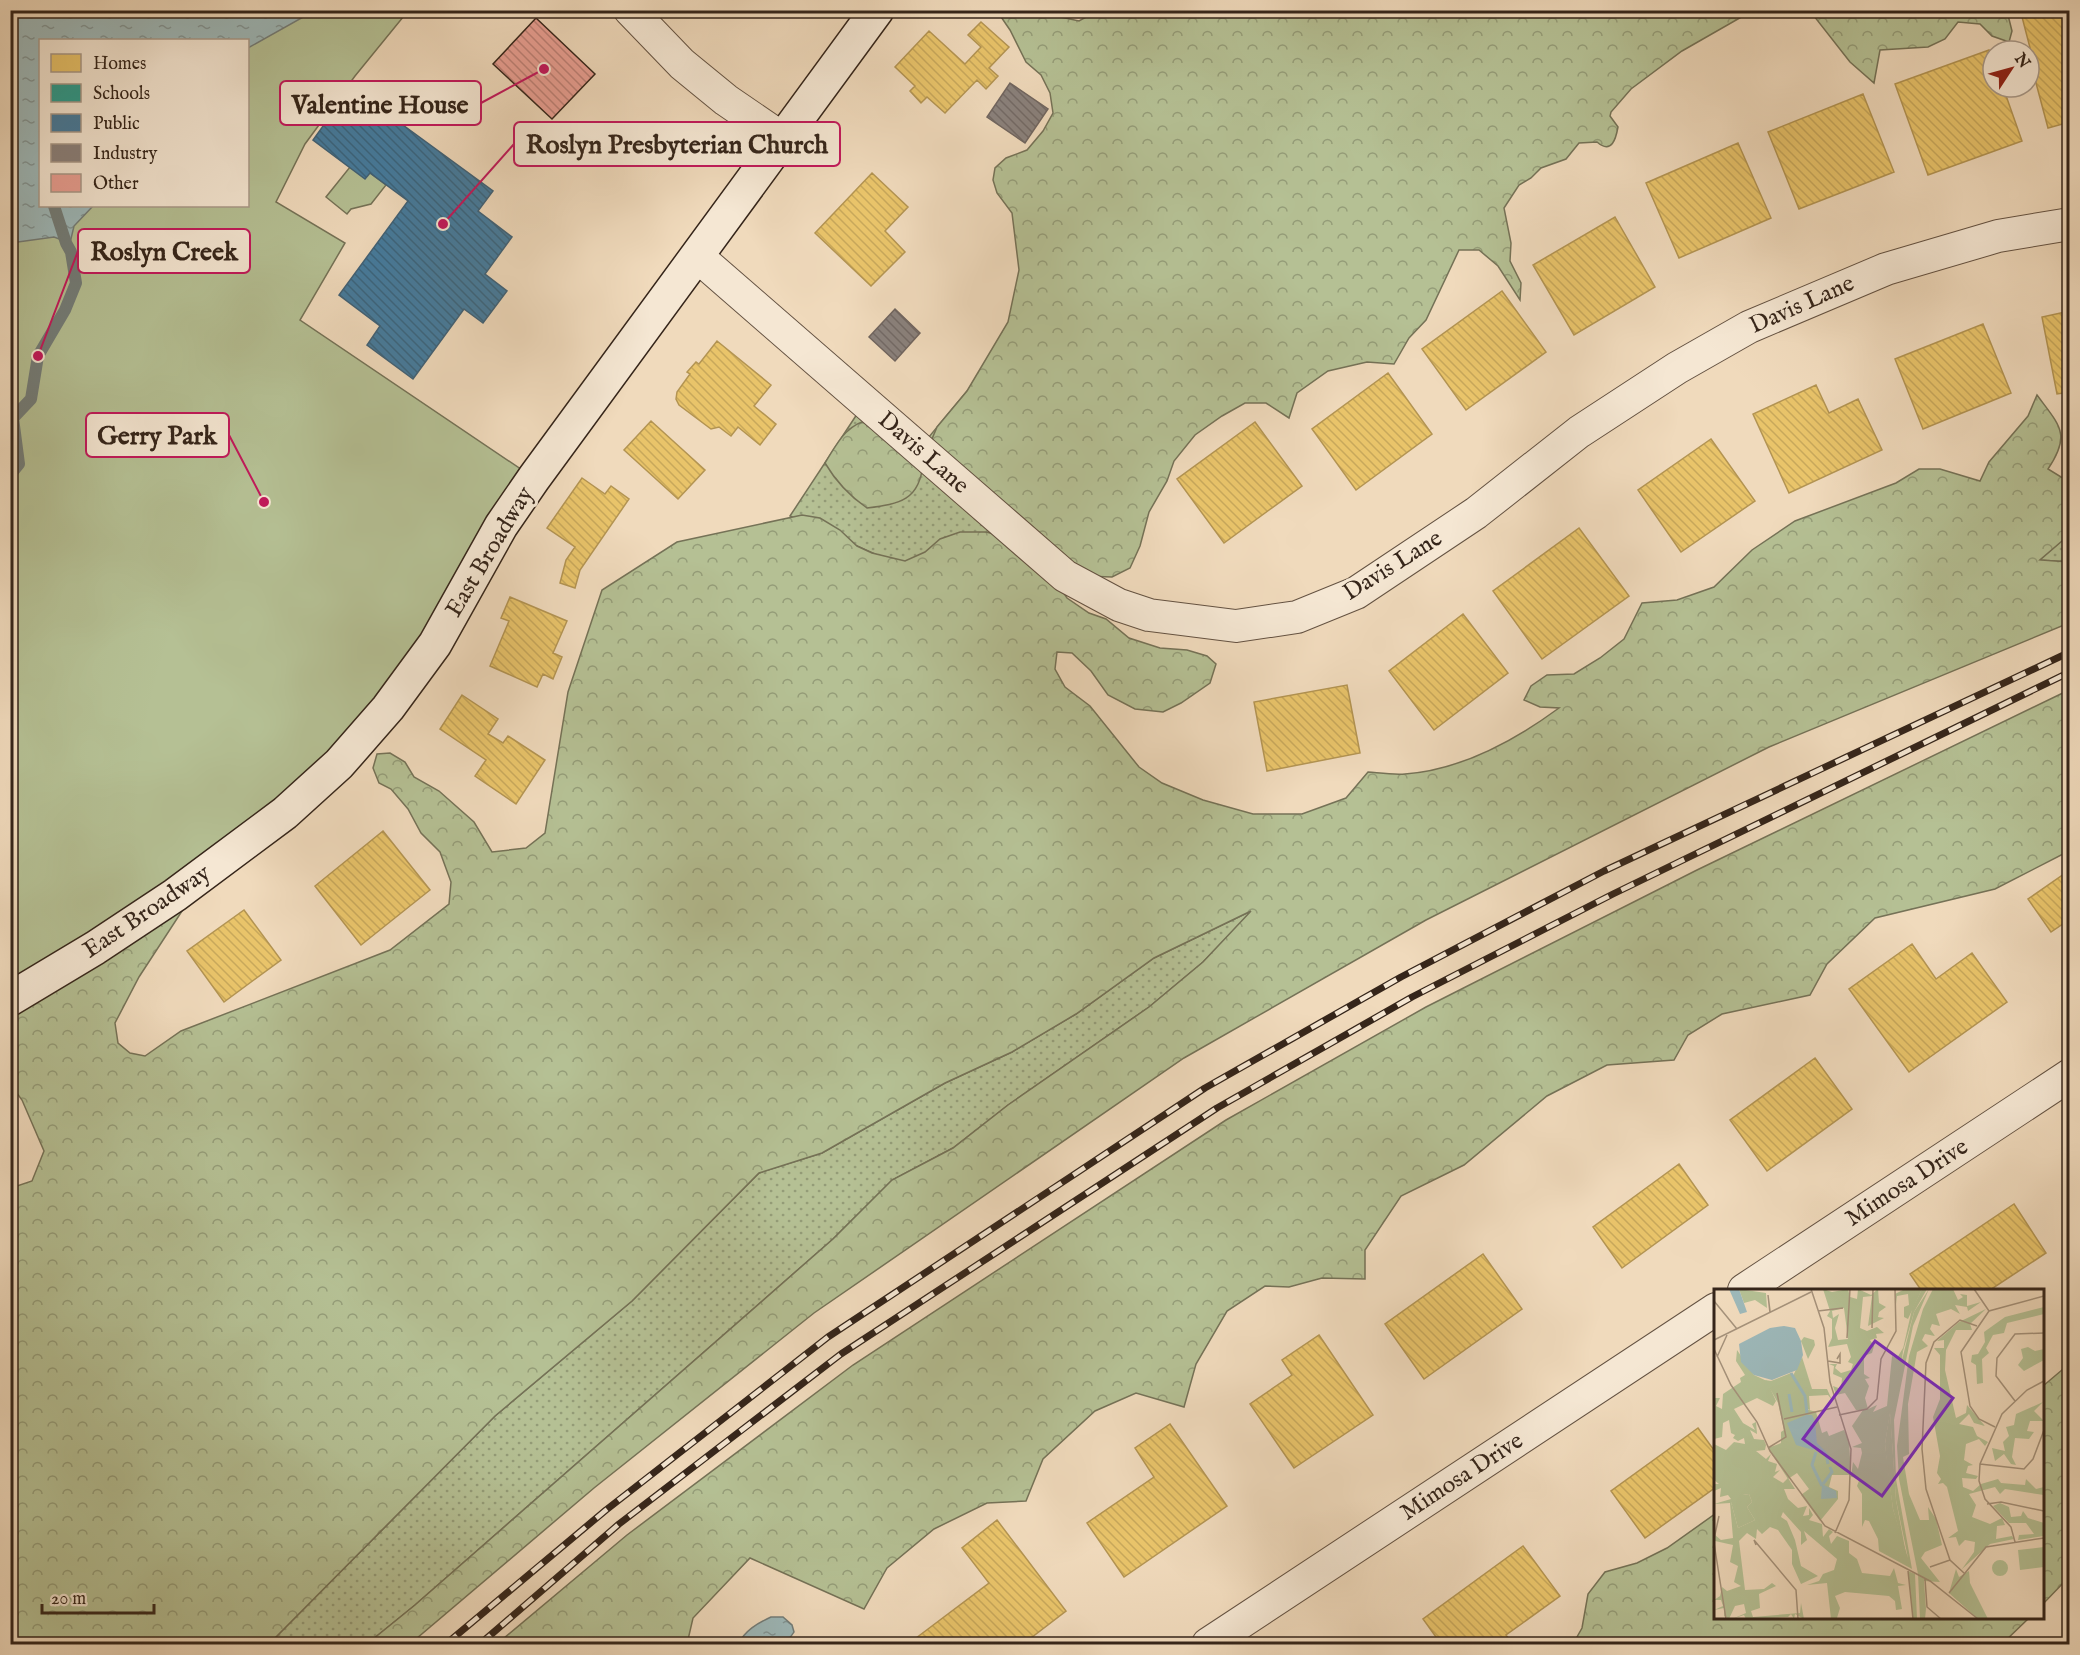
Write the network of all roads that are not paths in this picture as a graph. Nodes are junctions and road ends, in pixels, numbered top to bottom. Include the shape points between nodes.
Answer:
1 (630, 10) edge
2 (877, 10) edge
3 (783, 139) junction
4 (2070, 224) edge
5 (698, 256) junction
6 (10, 999) edge
7 (2070, 1075) edge
8 (1746, 1289) edge
9 (1714, 1310) edge
10 (1208, 1644) edge

1 - 3 street via 691,71
2 - 3 main road, East Broadway
3 - 5 main road, East Broadway
4 - 5 street, Davis Lane via 1998,236 1886,268 1749,327 1677,368 1580,432 1476,513 1356,593 1297,617 1236,626 1149,615 1119,605 1065,576
5 - 6 main road, East Broadway via 501,526 435,644 388,708 339,764 285,813 175,895
7 - 8 street, Mimosa Drive
9 - 10 street, Mimosa Drive

